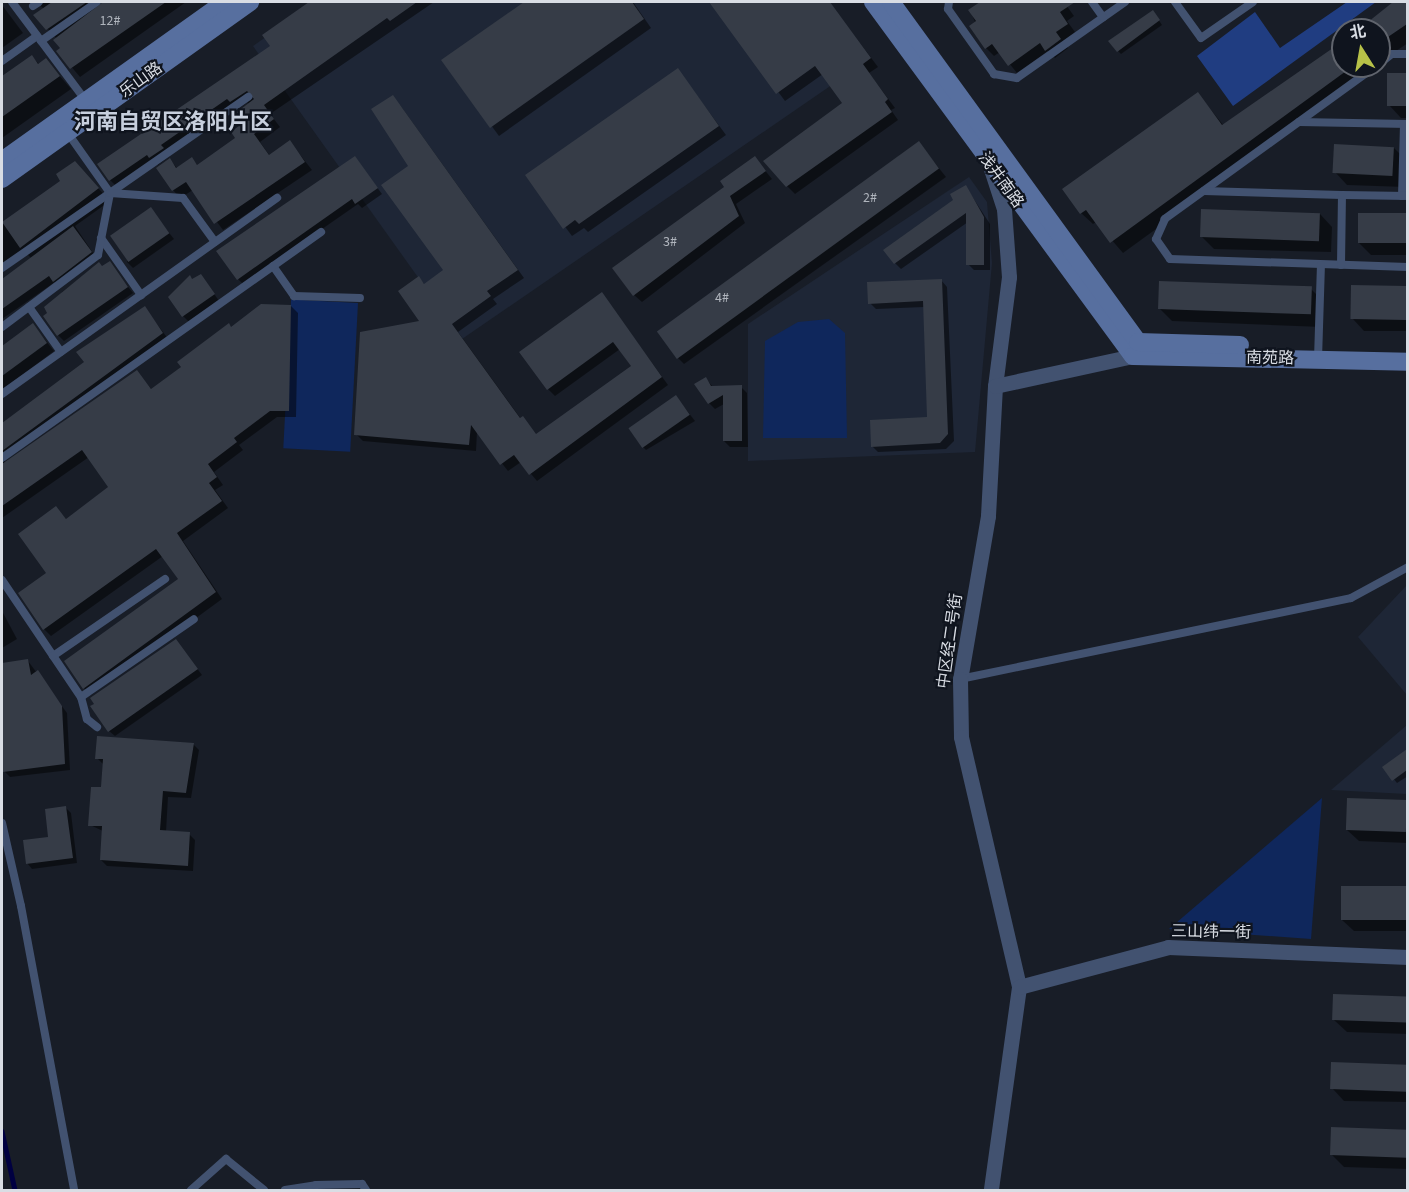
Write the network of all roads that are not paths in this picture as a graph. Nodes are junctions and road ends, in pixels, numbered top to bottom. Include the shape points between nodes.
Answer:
1 (12, 2) edge
2 (97, 2) edge
3 (250, 2) edge
4 (873, 2) edge
5 (891, 2) edge
6 (949, 2) edge
7 (1092, 2) edge
8 (1125, 2) edge
9 (1175, 2) edge
10 (1253, 2) edge
11 (218, 8) edge
12 (1103, 17) junction
13 (39, 38) junction
14 (1407, 54) edge
15 (1391, 55) edge
16 (2, 61) edge
17 (1359, 78) edge
18 (248, 97) dead end
19 (86, 101) junction
20 (1299, 122) junction
21 (1406, 124) edge
22 (64, 127) junction
23 (2, 161) edge
24 (989, 164) junction
25 (2, 179) edge
26 (1204, 190) junction
27 (110, 193) junction
28 (1342, 195) junction
29 (1405, 196) edge
30 (277, 198) dead end
31 (321, 232) dead end
32 (101, 238) junction
33 (215, 242) junction
34 (1321, 265) junction
35 (1341, 265) junction
36 (273, 266) junction
37 (1407, 267) edge
38 (2, 268) edge
39 (141, 295) junction
40 (360, 298) dead end
41 (28, 307) junction
42 (2, 327) edge
43 (1133, 349) junction
44 (1407, 350) edge
45 (61, 352) junction
46 (1318, 353) junction
47 (1407, 362) edge
48 (996, 382) junction
49 (2, 394) edge
50 (2, 458) edge
51 (1407, 567) edge
52 (165, 579) dead end
53 (2, 580) edge
54 (194, 619) dead end
55 (53, 656) junction
56 (960, 679) junction
57 (81, 698) junction
58 (97, 727) dead end
59 (2, 823) edge
60 (1407, 957) edge
61 (1019, 987) junction
62 (74, 1191) edge
63 (191, 1191) edge
64 (264, 1191) edge
65 (285, 1191) edge
66 (366, 1191) edge
67 (991, 1191) edge

1 - 13 lane
2 - 13 lane
3 - 11 street, 乐山路
4 - 24 street, 浅井南路
5 - 43 street, 浅井南路
6 - 12 lane via 948,9 994,74 1017,78
7 - 12 lane
8 - 12 lane
9 - 10 lane via 1201,38
11 - 19 street, 乐山路
11 - 22 street, 乐山路
13 - 16 lane
13 - 19 lane
14 - 15 lane
17 - 20 lane
18 - 27 lane
19 - 22 street, 乐山路
20 - 21 lane
20 - 26 lane
21 - 29 lane
22 - 23 street, 乐山路
22 - 25 street, 乐山路
22 - 27 lane
24 - 43 street, 浅井南路
24 - 48 street, 中区经二号街 via 1004,209 1009,277
26 - 28 lane
26 - 34 lane via 1165,219 1156,239 1170,259
27 - 32 lane
27 - 33 lane via 183,198
27 - 38 lane
28 - 29 lane
28 - 35 lane
30 - 33 lane
31 - 36 lane
32 - 39 lane
32 - 41 lane via 98,255
33 - 39 lane
34 - 35 lane
34 - 46 lane
35 - 37 lane
36 - 40 lane via 294,296
36 - 50 lane
39 - 45 lane
41 - 42 lane
41 - 45 lane
43 - 46 street, 南苑路
43 - 48 street
44 - 46 street, 南苑路
45 - 49 lane
46 - 47 street, 南苑路
48 - 56 street, 中区经二号街 via 988,516
51 - 56 lane via 1351,598
52 - 55 lane
53 - 55 lane
54 - 57 lane
55 - 57 lane
56 - 61 street, 中区经二号街 via 961,737
57 - 58 lane via 87,719
59 - 62 lane
60 - 61 street, 三山纬一街 via 1168,947
61 - 67 street, 中区经二号街
63 - 64 lane via 226,1159
65 - 66 lane via 362,1184

